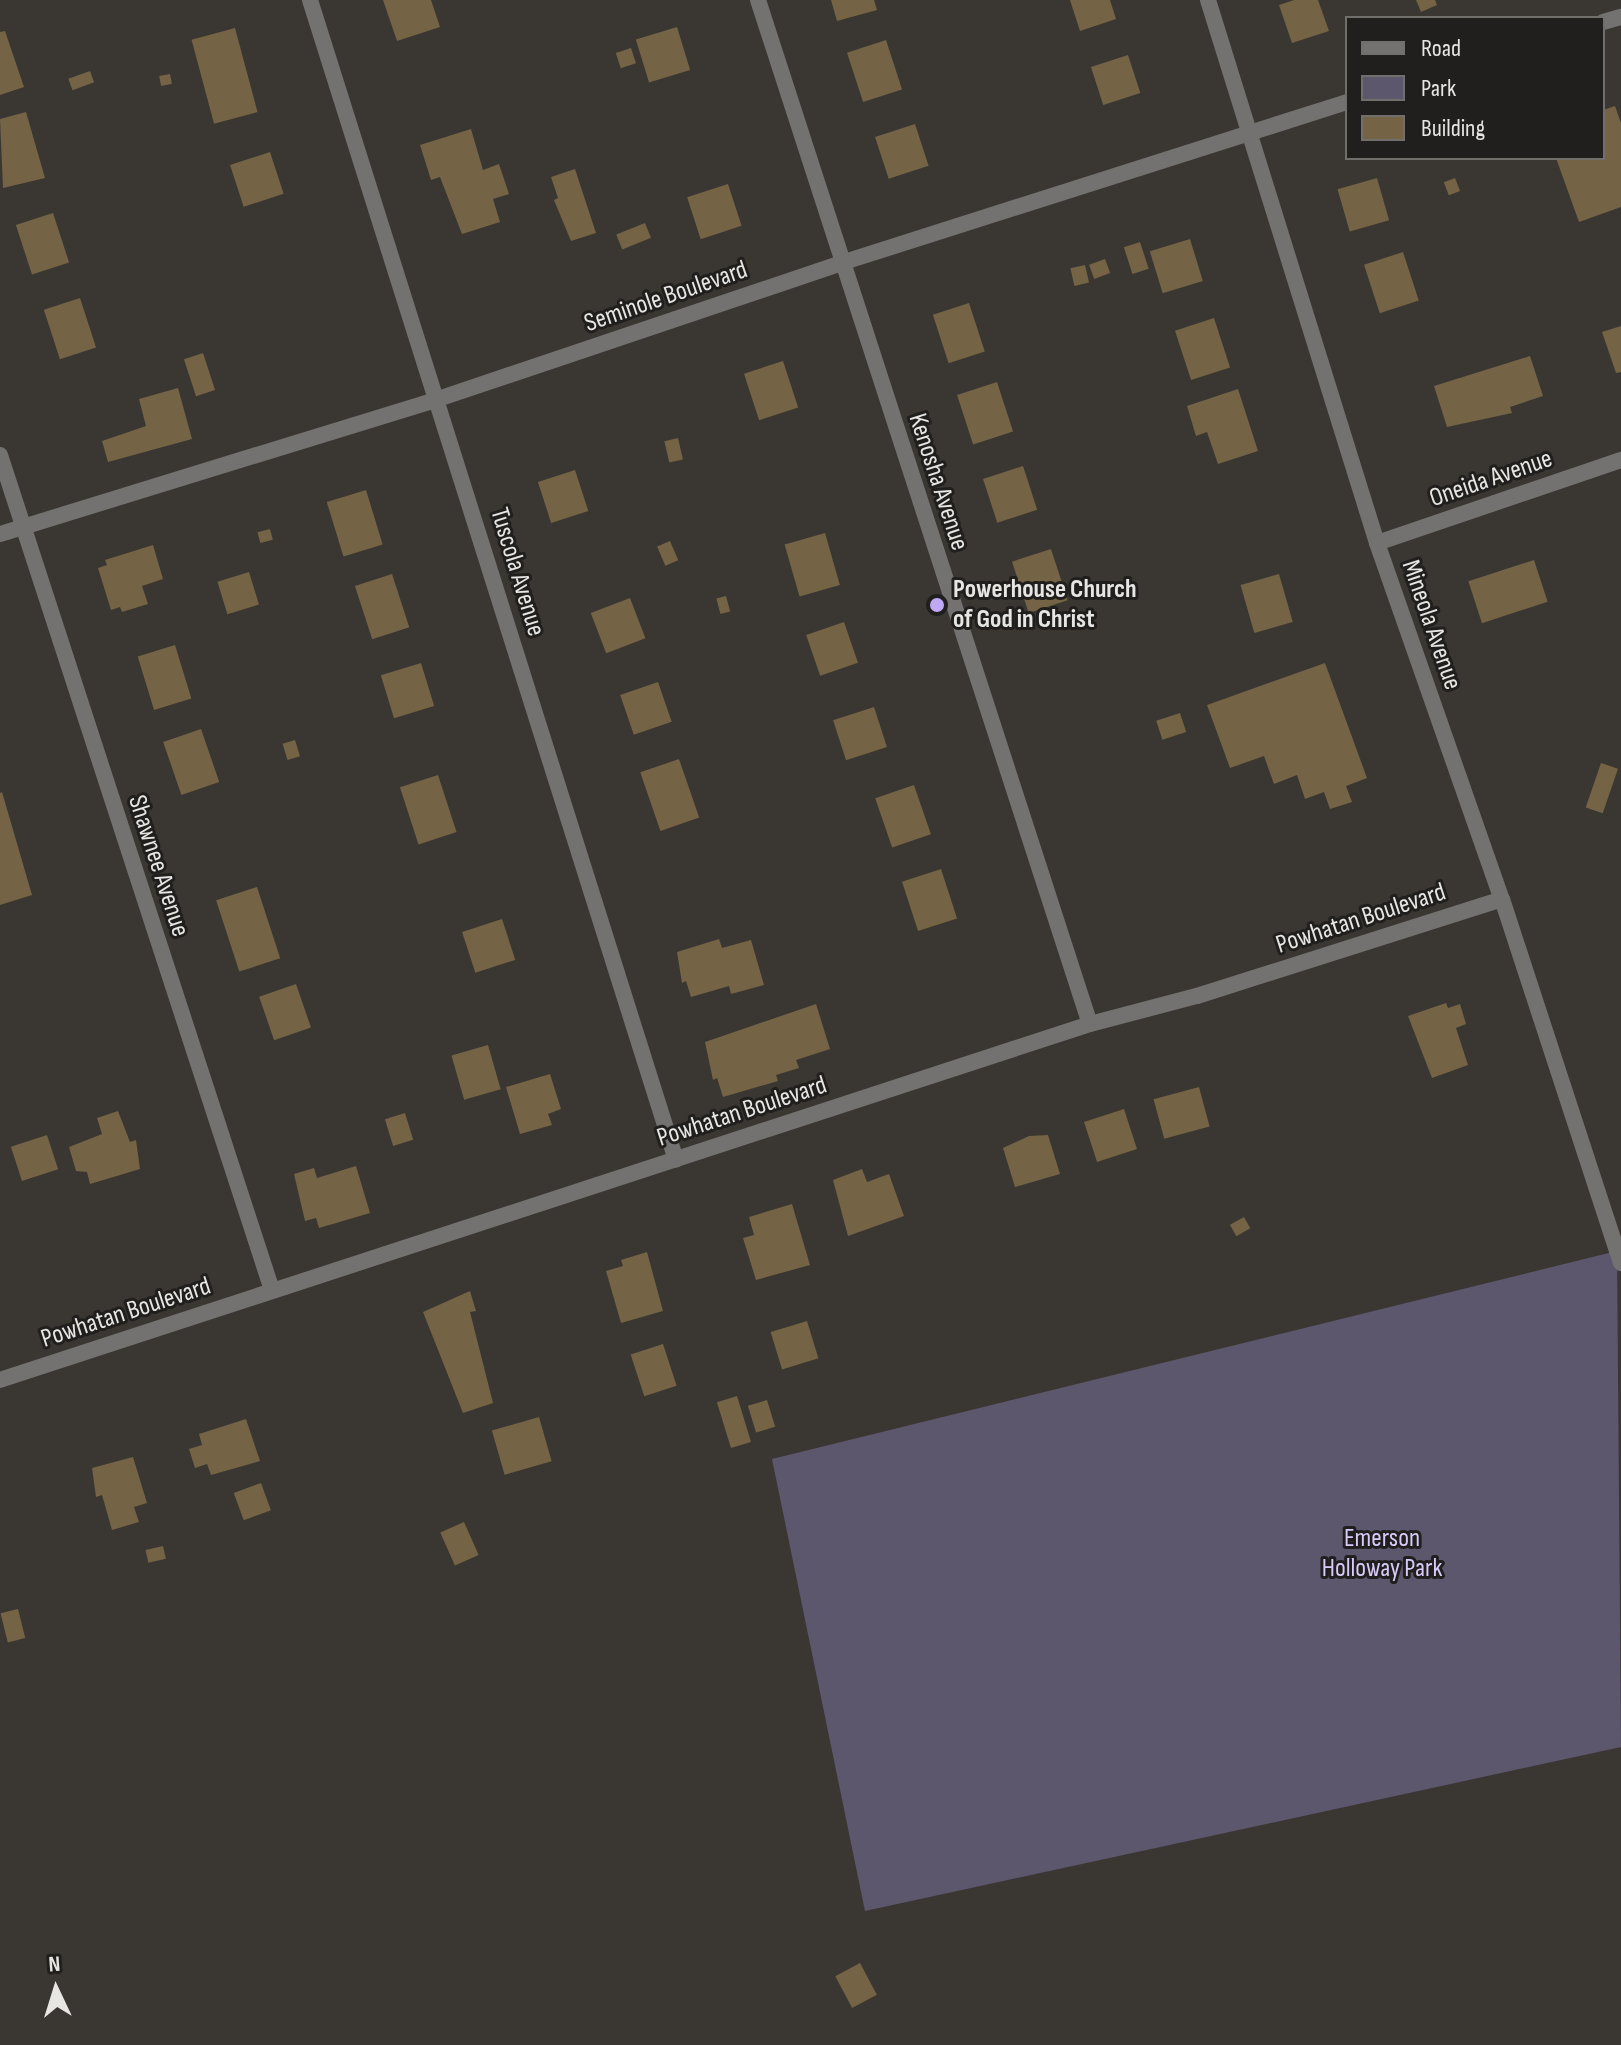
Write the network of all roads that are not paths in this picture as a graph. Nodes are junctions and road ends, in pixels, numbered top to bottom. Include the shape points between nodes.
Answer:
1 (310, 0) edge
2 (758, 0) edge
3 (1208, 0) edge
4 (1345, 103) edge
5 (1251, 132) junction
6 (841, 263) junction
7 (438, 399) junction
8 (0, 455) edge
9 (1621, 460) edge
10 (22, 527) junction
11 (0, 534) edge
12 (1377, 543) junction
13 (1502, 899) junction
14 (1090, 1024) junction
15 (676, 1160) junction
16 (1621, 1263) edge
17 (272, 1290) junction
18 (0, 1380) edge

1 - 7 street, Tuscola Avenue
2 - 6 street, Kenosha Avenue
3 - 5 street, Mineola Avenue
4 - 5 street, Seminole Boulevard
5 - 6 street, Seminole Boulevard
5 - 12 street, Mineola Avenue
6 - 7 street, Seminole Boulevard
6 - 14 street, Kenosha Avenue
7 - 10 street, Seminole Boulevard
7 - 15 street, Tuscola Avenue
8 - 10 street, Shawnee Avenue
9 - 12 street, Oneida Avenue
10 - 11 street, Seminole Boulevard
10 - 17 street, Shawnee Avenue
12 - 13 street, Mineola Avenue
13 - 14 street, Powhatan Boulevard via 1197,996
13 - 16 street, Mineola Avenue
14 - 15 street, Powhatan Boulevard
15 - 17 street, Powhatan Boulevard
17 - 18 street, Powhatan Boulevard

